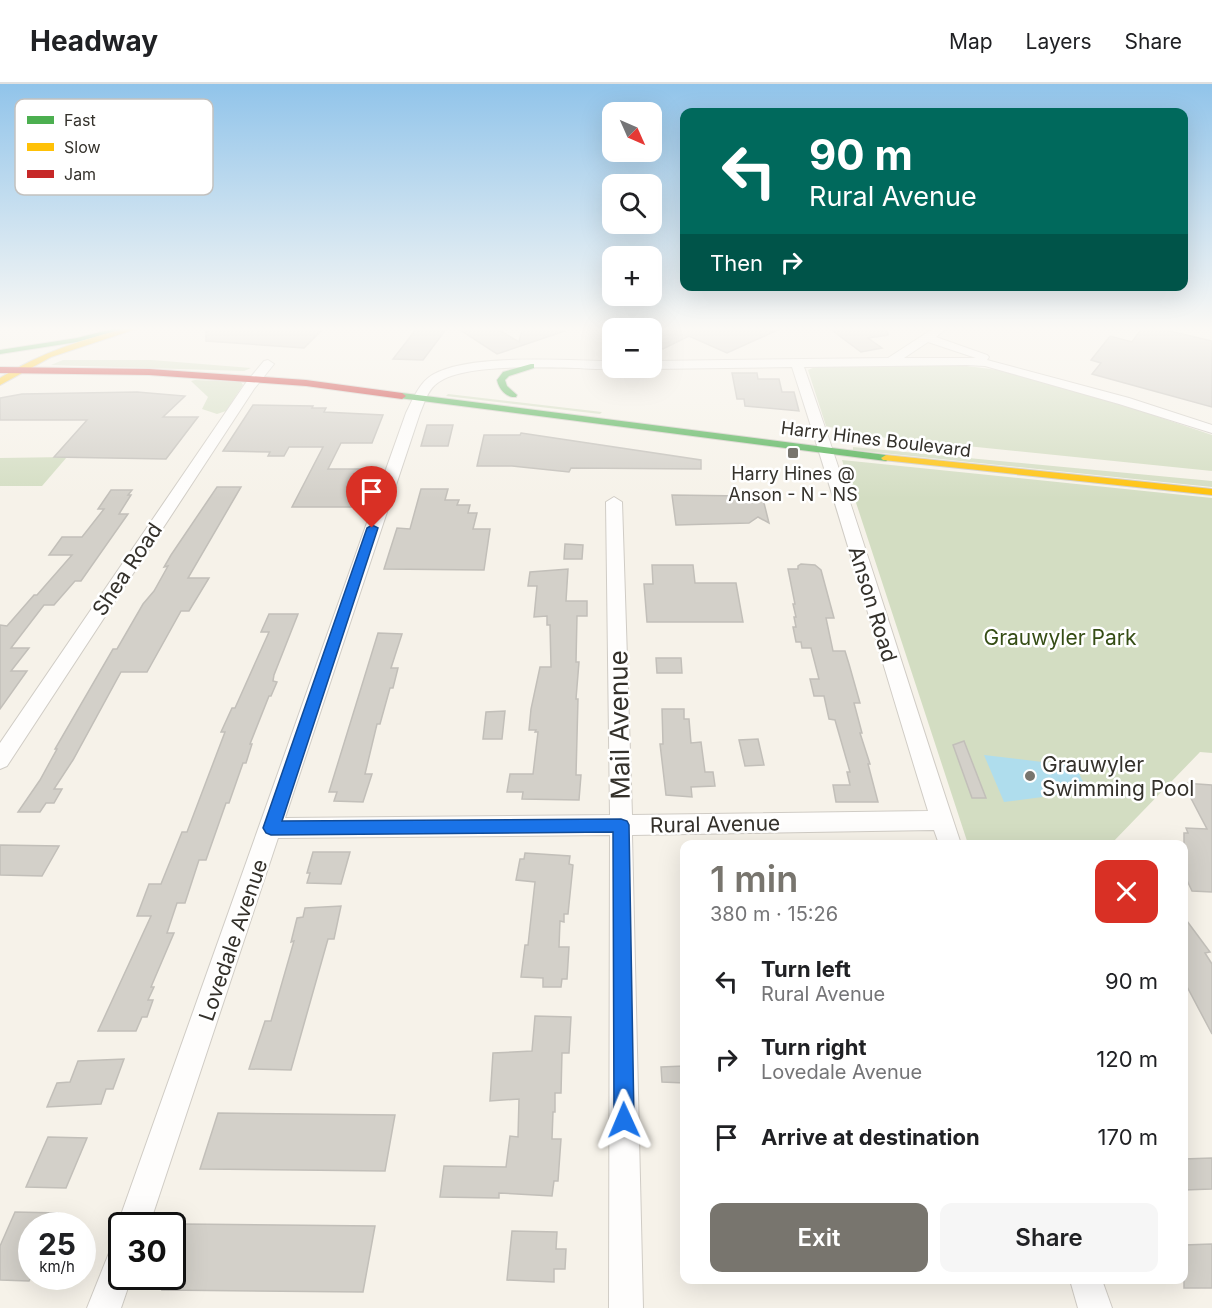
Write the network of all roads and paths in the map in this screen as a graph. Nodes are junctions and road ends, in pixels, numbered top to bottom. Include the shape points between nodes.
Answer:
1 (252, 385) edge
2 (387, 385) edge
3 (429, 385) edge
4 (502, 385) edge
5 (803, 385) edge
6 (1067, 385) edge
7 (427, 387) junction
8 (492, 392) dead end
9 (577, 404) dead end
10 (634, 412) junction
11 (627, 425) junction
12 (1212, 429) edge
13 (844, 438) dead end
14 (824, 444) junction
15 (1212, 492) edge
16 (614, 502) dead end
17 (0, 760) edge
18 (943, 820) junction
19 (621, 825) junction
20 (271, 828) junction
21 (949, 840) edge
22 (138, 1212) edge
23 (1087, 1284) edge
24 (111, 1290) edge
25 (104, 1308) edge
26 (626, 1308) edge
27 (1095, 1308) edge

1 - 17 street, Shea Road
2 - 7 main road, Harry Hines Boulevard
3 - 7 street
4 - 8 main road via 518,396
5 - 14 street, Anson Road
6 - 12 street
7 - 11 main road, Harry Hines Boulevard
7 - 20 street, Lovedale Avenue via 413,412
9 - 10 main road, Harry Hines Boulevard
10 - 11 main road
10 - 14 main road, Harry Hines Boulevard
11 - 14 main road, Harry Hines Boulevard
13 - 14 main road, Harry Hines Boulevard
14 - 15 main road, Harry Hines Boulevard
14 - 18 street, Anson Road
16 - 19 street, Mail Avenue
18 - 19 street, Rural Avenue
18 - 21 street, Anson Road
19 - 20 street, Rural Avenue
19 - 26 street, Mail Avenue
20 - 22 street, Lovedale Avenue
23 - 27 street
24 - 25 street

